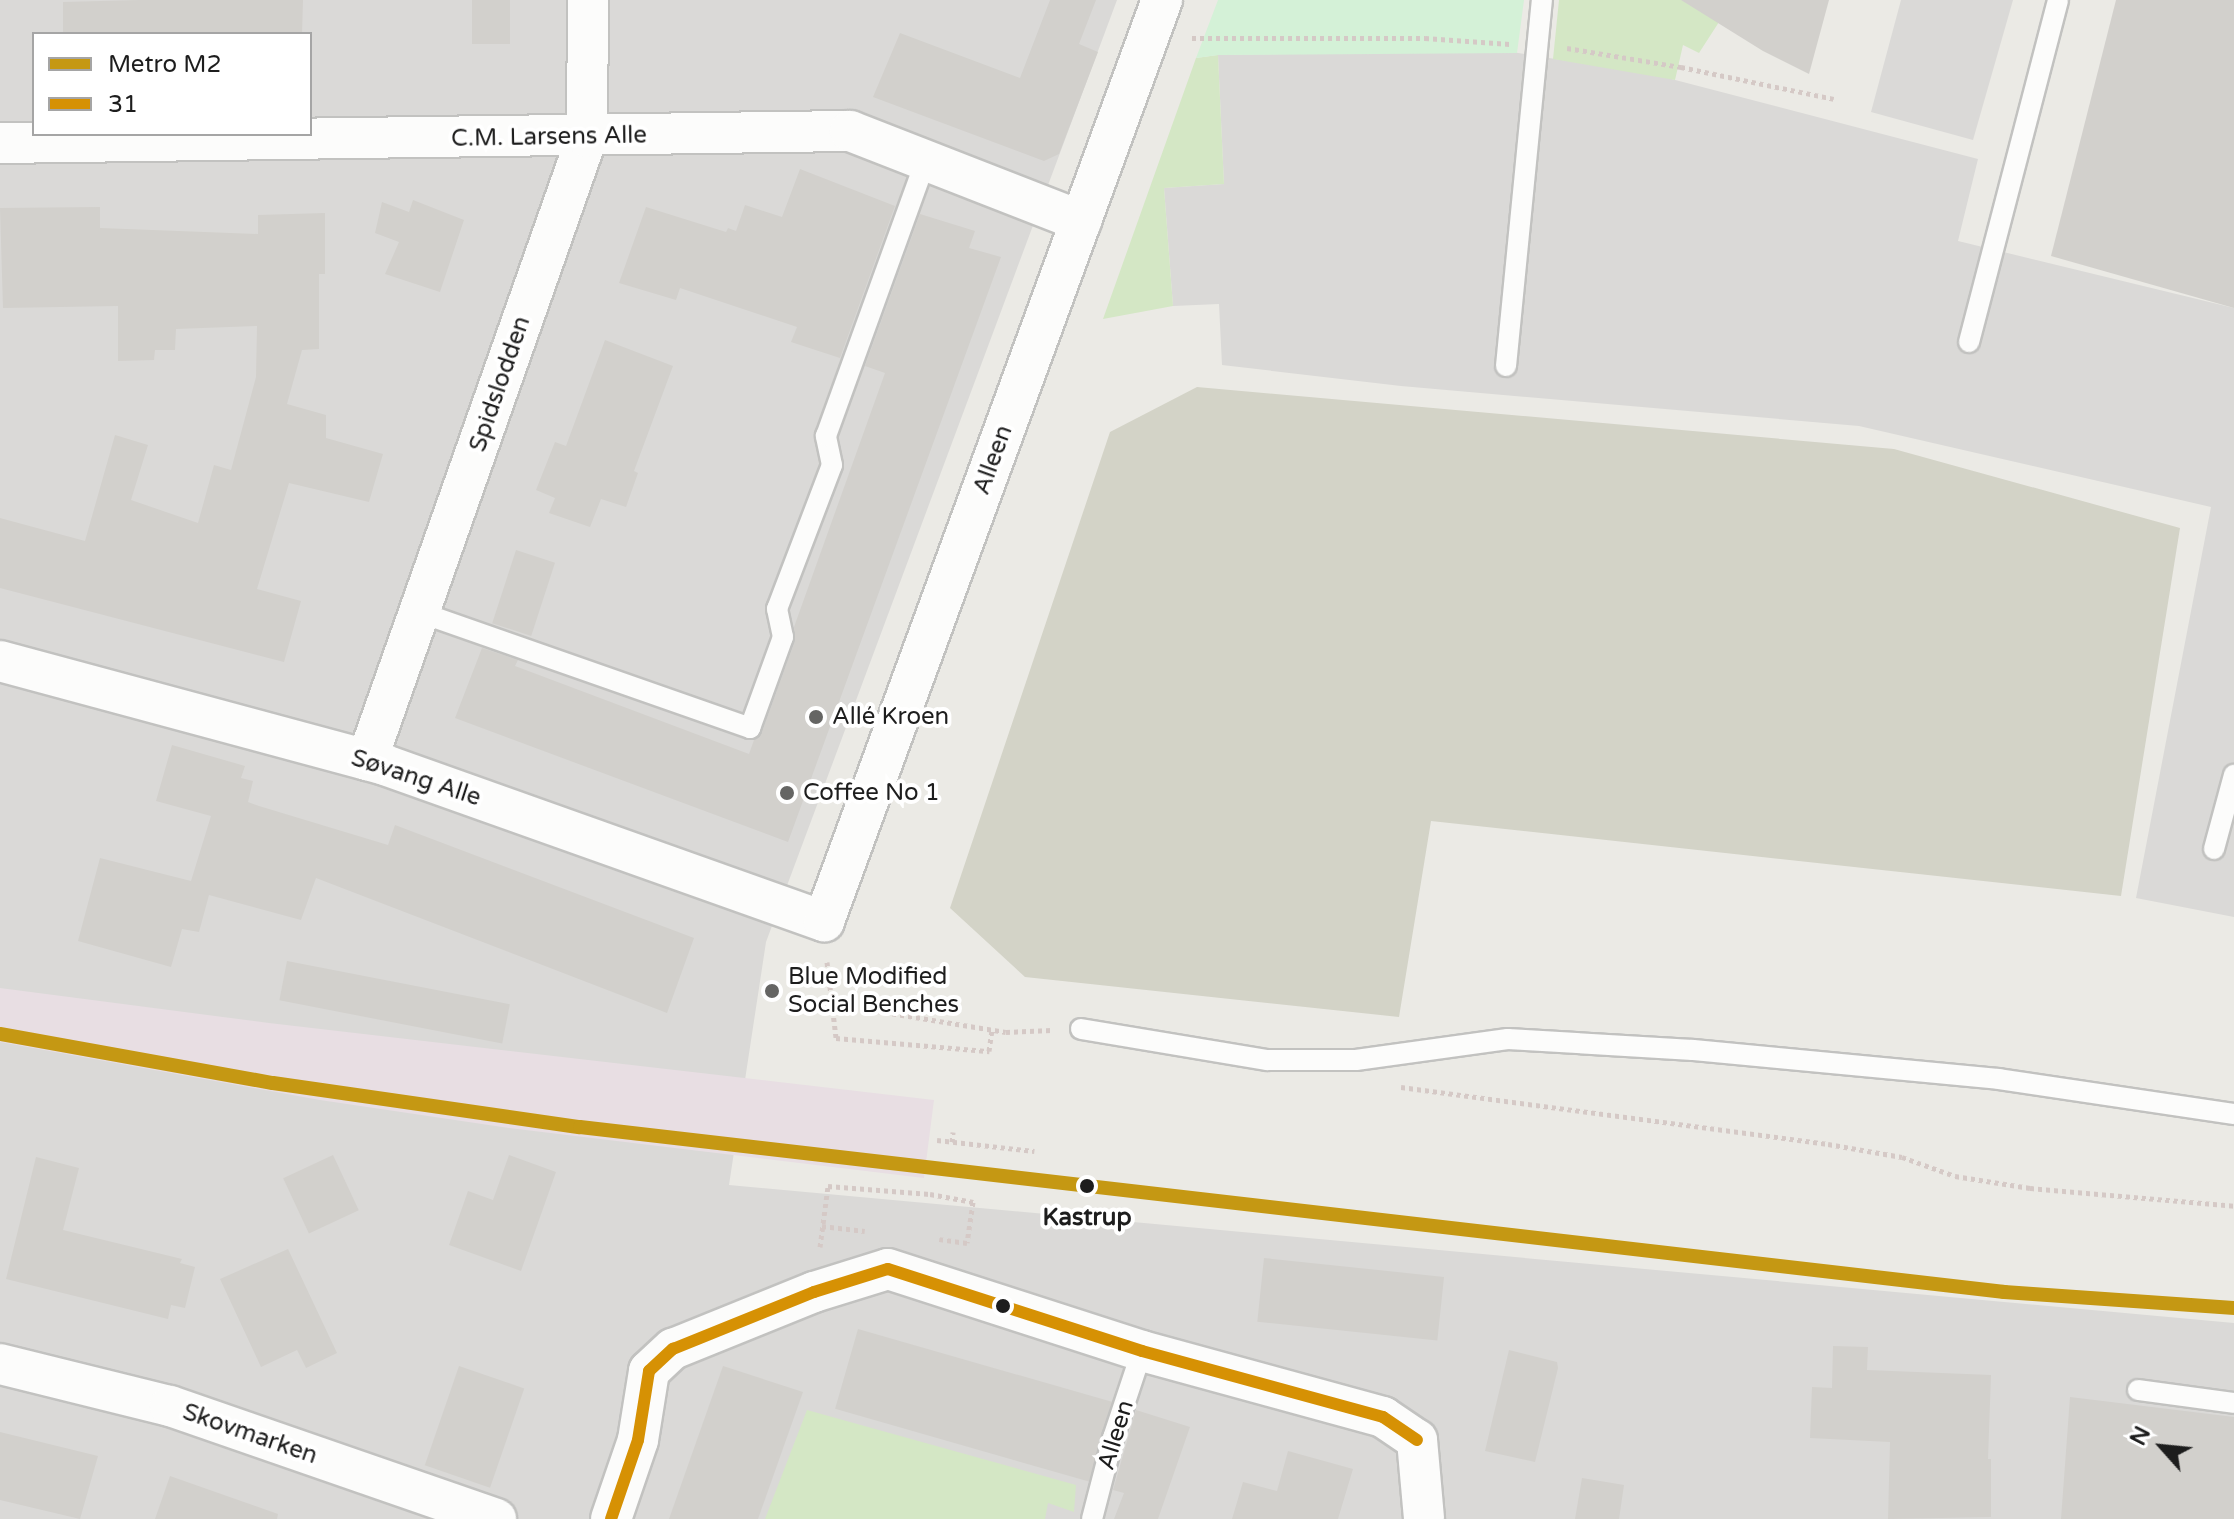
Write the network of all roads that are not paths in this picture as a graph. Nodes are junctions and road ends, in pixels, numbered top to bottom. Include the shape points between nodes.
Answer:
1 (588, 0) edge
2 (1542, 0) edge
3 (2058, 0) edge
4 (1158, 12) edge
5 (587, 137) junction
6 (0, 143) edge
7 (926, 159) junction
8 (1081, 221) junction
9 (1969, 342) dead end
10 (1506, 366) dead end
11 (419, 612) junction
12 (0, 661) edge
13 (367, 760) junction
14 (2234, 775) edge
15 (2214, 849) dead end
16 (824, 921) joint
17 (1081, 1029) road end
18 (2234, 1114) edge
19 (1142, 1351) junction
20 (0, 1364) edge
21 (2138, 1390) dead end
22 (2234, 1403) edge
23 (496, 1519) edge
24 (611, 1519) edge
25 (1092, 1519) edge
26 (1424, 1519) edge

1 - 5 street, Spidslodden
2 - 10 lane
3 - 9 lane
4 - 8 street, Alleen
5 - 6 street, C.M. Larsens Alle
5 - 7 street, C.M. Larsens Alle via 850,131
5 - 11 street, Spidslodden
7 - 8 street, C.M. Larsens Alle
7 - 11 lane via 826,436 832,465 777,609 783,637 750,728
8 - 16 street, Alleen
11 - 13 street, Spidslodden
12 - 13 street, Søvang Alle
13 - 16 street, Søvang Alle
14 - 15 lane
17 - 18 lane via 1267,1060 1356,1060 1508,1039 1693,1050 1999,1079
19 - 24 street via 888,1269 814,1292 673,1349 649,1371 638,1440
19 - 25 lane, Alleen
19 - 26 street via 1383,1417 1417,1440
20 - 23 street, Skovmarken via 170,1406
21 - 22 lane

